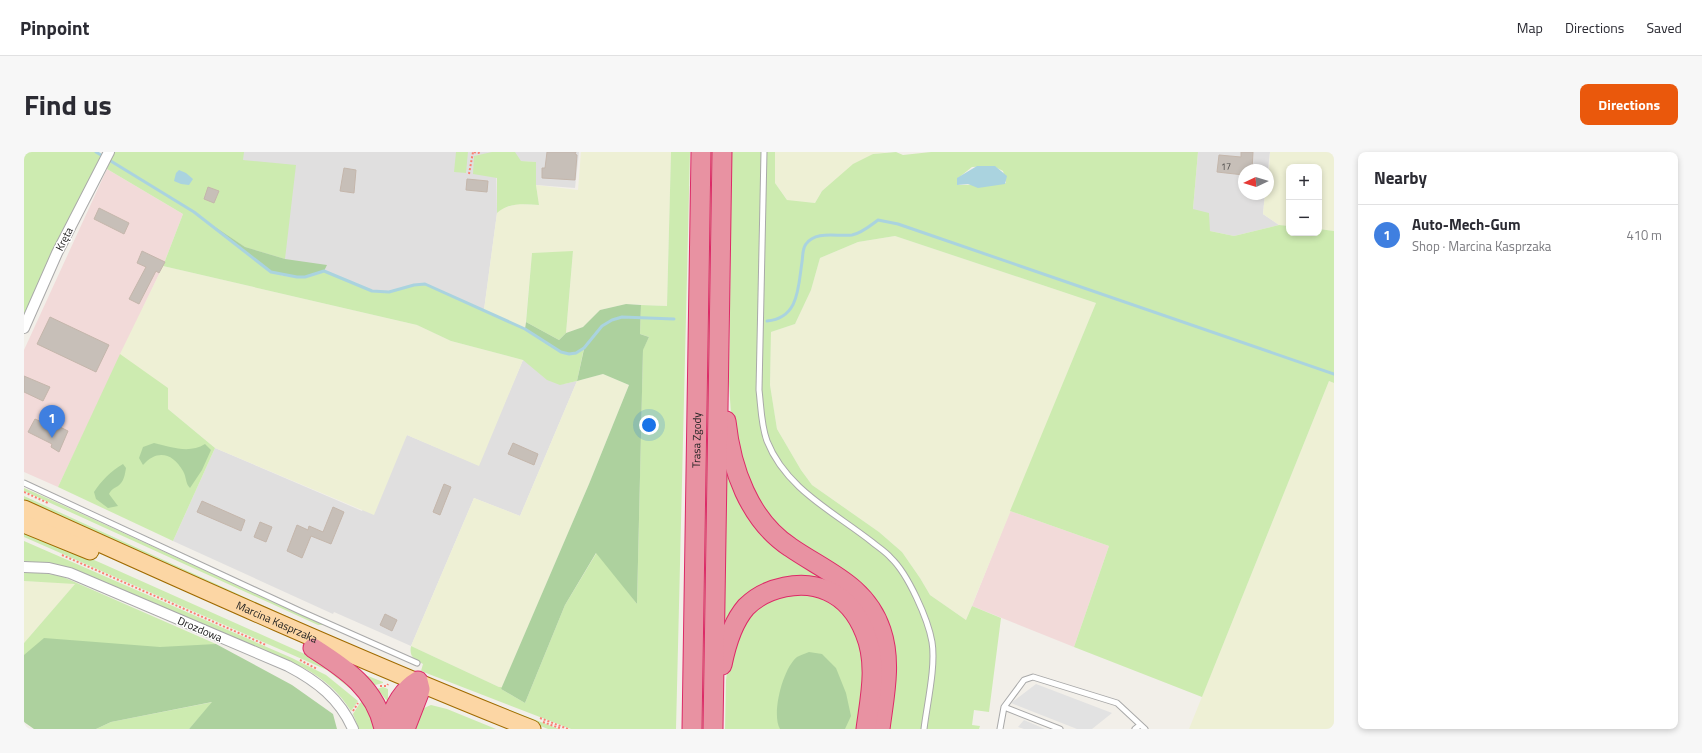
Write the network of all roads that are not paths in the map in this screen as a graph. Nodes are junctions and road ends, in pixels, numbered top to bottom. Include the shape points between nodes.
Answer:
1 (109, 152) edge
2 (701, 152) edge
3 (722, 152) edge
4 (764, 152) edge
5 (24, 328) edge
6 (719, 348) junction
7 (24, 483) edge
8 (24, 509) edge
9 (24, 524) edge
10 (24, 567) edge
11 (306, 654) junction
12 (415, 682) junction
13 (1004, 707) junction
14 (713, 724) edge
15 (1140, 725) junction
16 (352, 729) edge
17 (384, 729) edge
18 (388, 729) edge
19 (405, 729) edge
20 (506, 729) edge
21 (532, 729) edge
22 (692, 729) edge
23 (866, 729) edge
24 (880, 729) edge
25 (924, 729) edge
26 (1000, 729) edge
27 (1060, 729) edge
28 (1135, 729) edge
29 (1145, 729) edge

1 - 5 street, Kręta via 57,253
2 - 22 highway, Trasa Zgody
3 - 6 highway, Trasa Zgody
4 - 25 lane via 759,390 767,440 778,461 804,493 892,558 908,581 925,618 932,642 932,666
6 - 14 highway, Trasa Zgody
6 - 24 highway via 732,456 741,483 757,513 767,528 788,547 844,580 861,596 873,610 882,631 887,668
7 - 12 lane, Marcina Kasprzaka via 288,606
8 - 12 main road, Marcina Kasprzaka
9 - 11 main road, Marcina Kasprzaka
10 - 16 street, Drozdowa via 49,568 70,573 299,671 335,699 344,710
11 - 12 main road, Marcina Kasprzaka
11 - 17 highway via 339,664 364,686 378,708
12 - 18 highway via 400,698
12 - 19 highway
12 - 20 main road, Marcina Kasprzaka
12 - 21 main road, Marcina Kasprzaka
13 - 15 lane via 1024,680 1033,678 1117,703
13 - 26 lane
13 - 27 lane
14 - 23 highway via 725,650 737,621 753,601 772,590 796,586 827,591 841,599 852,609 866,633 872,658
15 - 28 lane
15 - 29 lane

